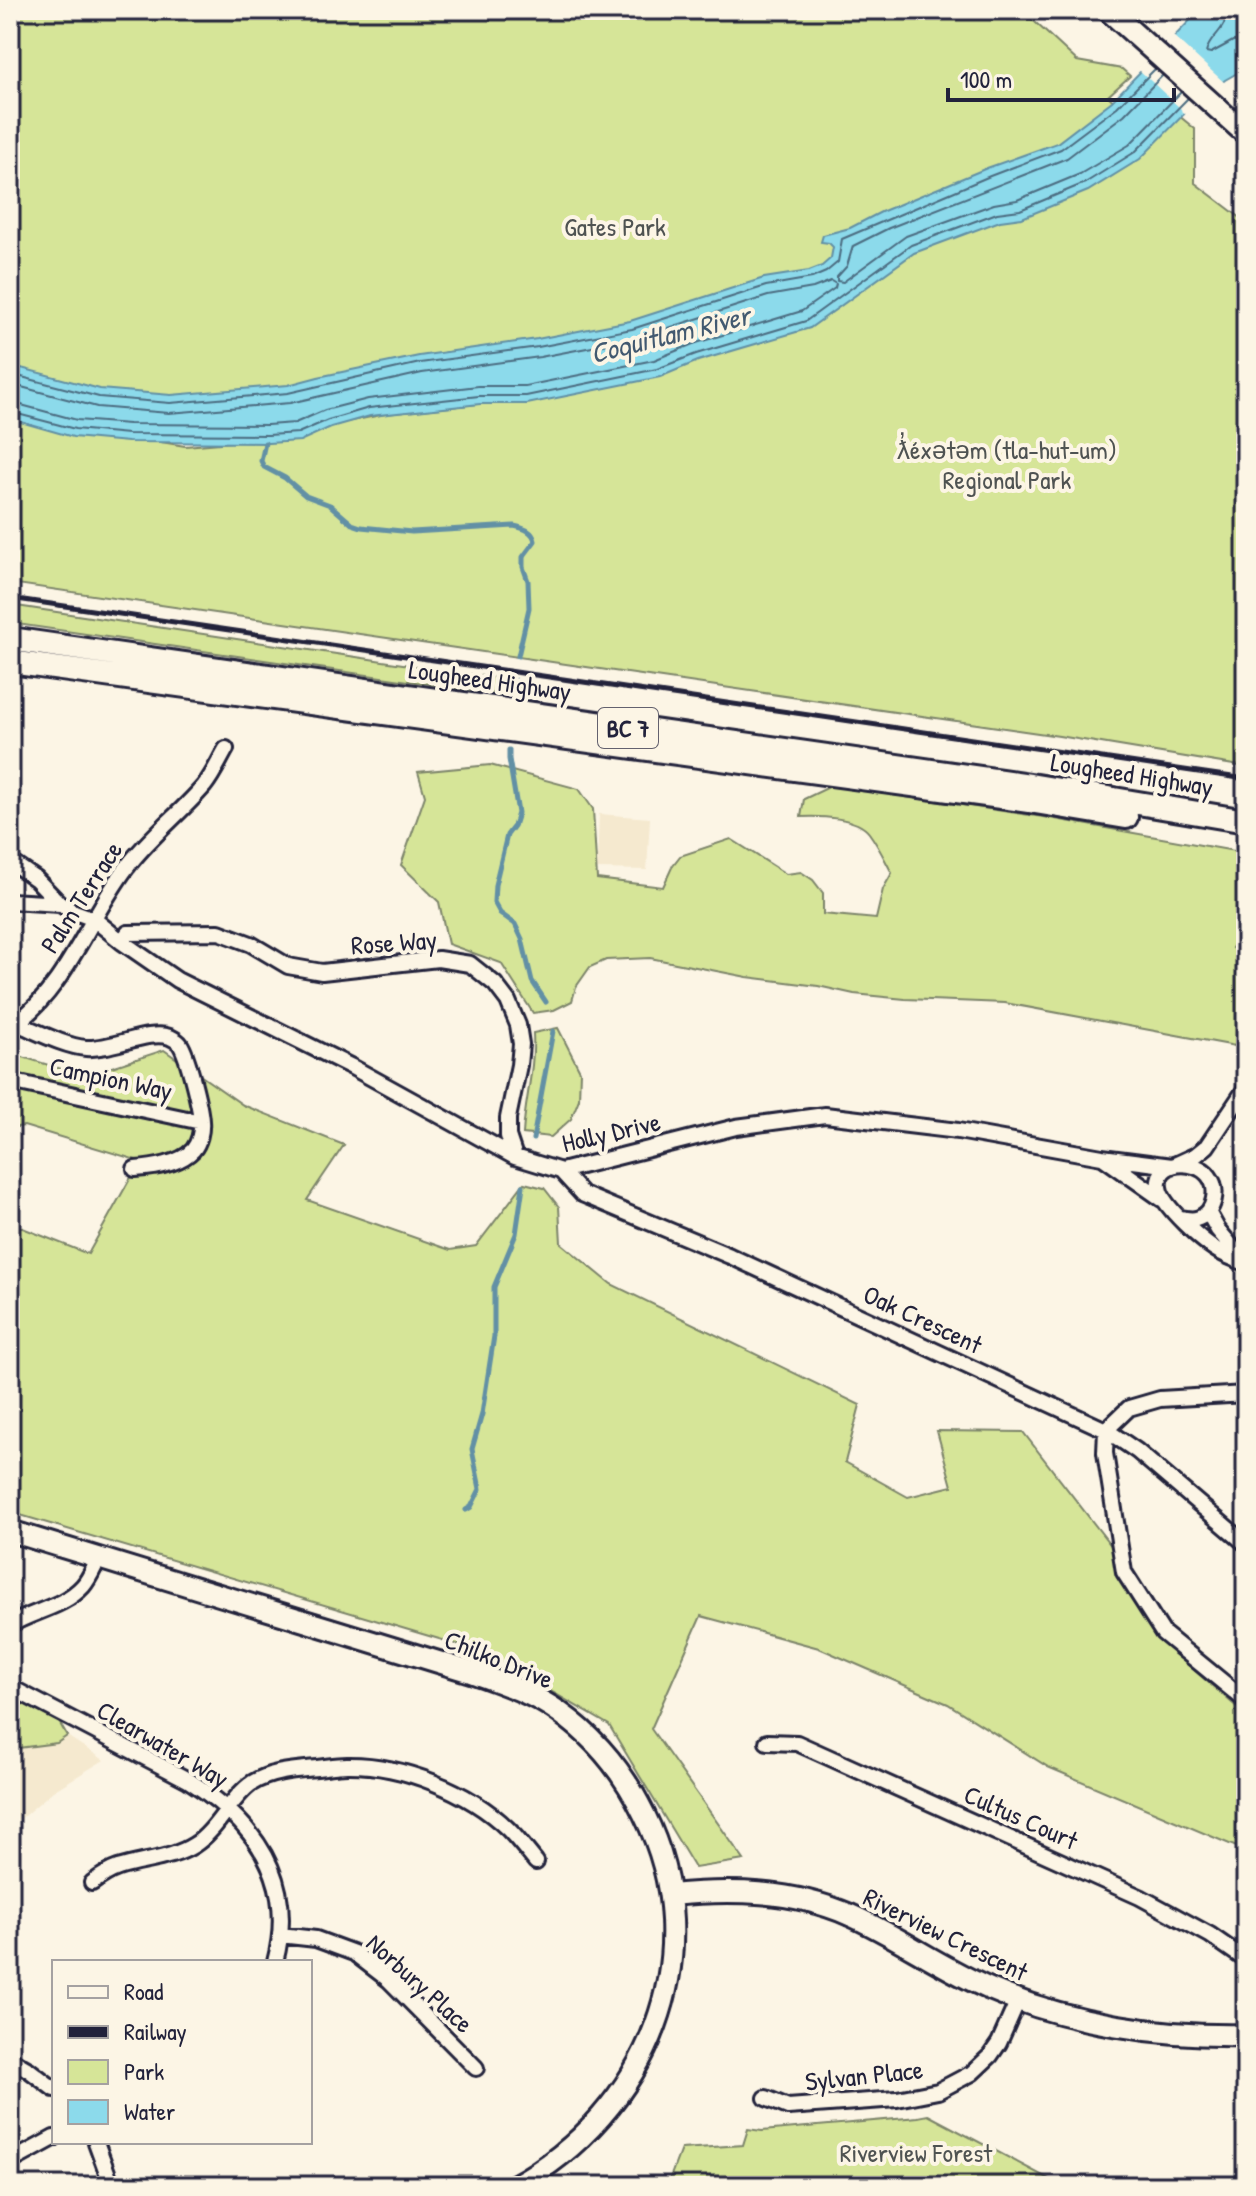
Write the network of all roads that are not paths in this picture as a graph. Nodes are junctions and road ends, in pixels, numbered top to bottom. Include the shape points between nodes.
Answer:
1 (1108, 10) edge
2 (1246, 134) edge
3 (10, 639) edge
4 (10, 662) edge
5 (226, 749) dead end
6 (1246, 821) edge
7 (1246, 835) edge
8 (15, 865) edge
9 (12, 901) edge
10 (60, 904) junction
11 (94, 919) junction
12 (122, 942) junction
13 (13, 1022) edge
14 (10, 1081) edge
15 (1246, 1088) edge
16 (201, 1122) junction
17 (1207, 1146) junction
18 (515, 1157) junction
19 (1102, 1157) junction
20 (1172, 1166) junction
21 (135, 1169) dead end
22 (561, 1171) junction
23 (1209, 1175) junction
24 (1163, 1199) junction
25 (1208, 1212) junction
26 (1180, 1218) junction
27 (1246, 1264) edge
28 (1246, 1394) edge
29 (1106, 1430) junction
30 (10, 1531) edge
31 (1246, 1544) edge
32 (99, 1558) junction
33 (10, 1625) edge
34 (10, 1687) edge
35 (1246, 1701) edge
36 (767, 1742) dead end
37 (227, 1810) junction
38 (536, 1862) dead end
39 (92, 1883) dead end
40 (670, 1895) junction
41 (280, 1935) junction
42 (275, 1960) edge
43 (1246, 1960) edge
44 (1018, 2000) junction
45 (1246, 2035) edge
46 (10, 2059) edge
47 (476, 2068) dead end
48 (52, 2087) edge
49 (766, 2098) dead end
50 (52, 2139) edge
51 (97, 2144) edge
52 (10, 2162) edge
53 (112, 2186) edge
54 (514, 2186) edge

1 - 2 street
3 - 6 main road, Lougheed Highway / BC 7 via 1030,785
4 - 7 main road, Lougheed Highway / BC 7
5 - 11 street, Palm Terrace via 205,785 147,841
8 - 9 street via 26,886 25,896
8 - 10 street
9 - 10 street
10 - 11 street, Holly Drive
11 - 12 street, Holly Drive
11 - 13 street, Palm Terrace via 48,991 31,1012
12 - 18 street, Holly Drive via 177,980 352,1067
12 - 18 street, Rose Way via 128,933 219,932 288,966 322,972 438,959 470,964 495,984 518,1025 521,1044 508,1118
13 - 16 street, Palm Terrace via 84,1048 159,1035 179,1042
14 - 16 street, Campion Way
15 - 17 street
16 - 21 street via 191,1152 159,1168
17 - 20 street
17 - 23 street
18 - 22 street, Holly Drive
19 - 20 street, Holly Drive
19 - 22 street, Holly Drive via 958,1131 825,1115 736,1127
19 - 24 street, Holly Drive
20 - 23 street via 1192,1165
20 - 24 street via 1158,1179
22 - 29 street, Oak Crescent via 582,1194 730,1256
23 - 25 street via 1214,1193
24 - 26 street
25 - 26 street via 1192,1220
25 - 27 street
26 - 27 street via 1221,1252
28 - 29 street via 1160,1399 1129,1408
29 - 31 street, Oak Crescent
29 - 35 street via 1124,1572 1163,1633
30 - 32 street, Chilko Drive
32 - 33 street via 77,1592
32 - 40 street, Chilko Drive via 471,1672 535,1697 599,1747 628,1784 661,1854
34 - 37 street, Clearwater Way via 188,1780
36 - 43 street, Cultus Court via 797,1743 1140,1897
37 - 38 street via 247,1787 272,1774 347,1765 394,1770 437,1785 490,1814
37 - 39 street via 185,1850 115,1869
37 - 41 street, Clearwater Way via 248,1829 266,1857 278,1897
40 - 44 street, Riverview Crescent via 756,1892 828,1906
40 - 54 street, Chilko Drive via 668,1978 636,2069 582,2138
41 - 42 street, Clearwater Way
41 - 47 street, Norbury Place via 316,1939 354,1953 389,1980
44 - 45 street, Riverview Crescent via 1149,2030
44 - 49 street, Sylvan Place via 990,2056 972,2073 938,2091 788,2107
46 - 48 street
50 - 52 street
51 - 53 street

